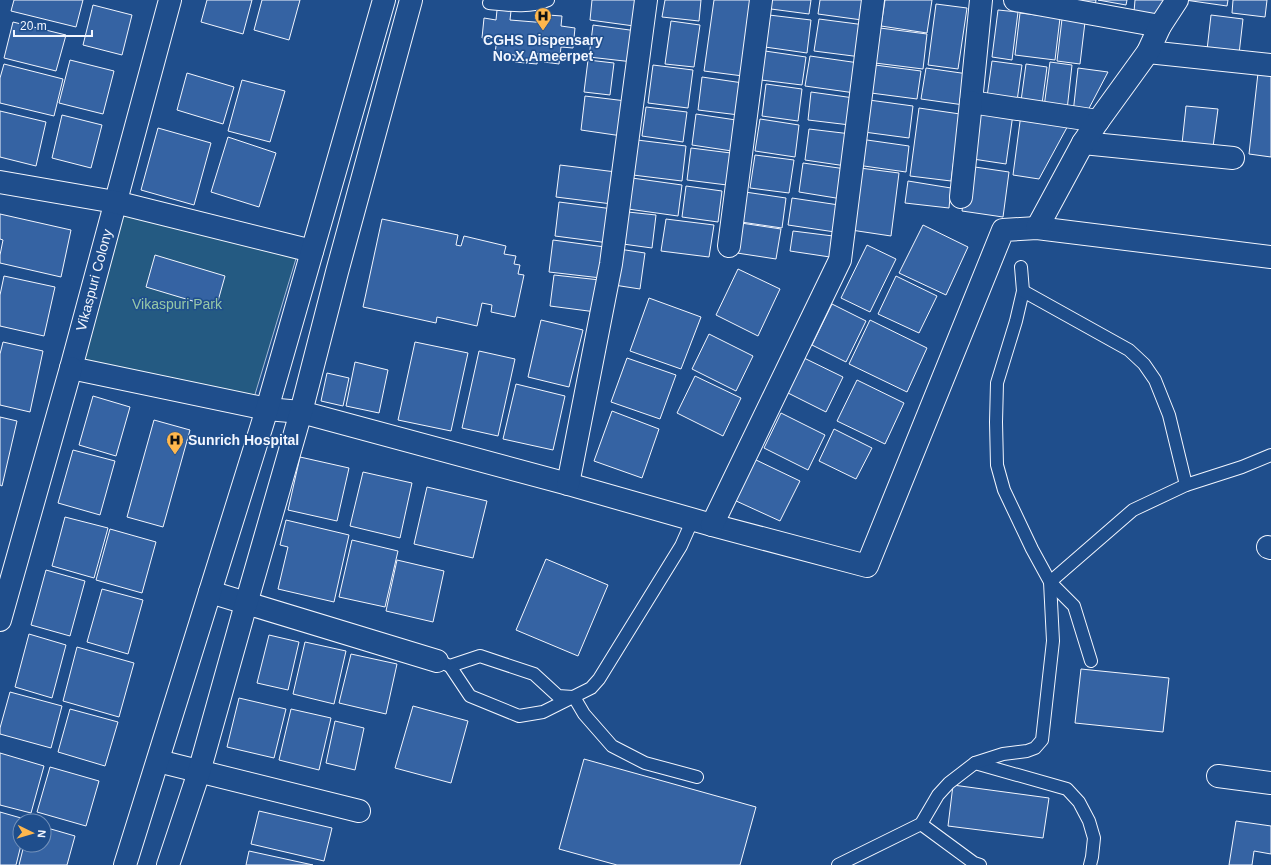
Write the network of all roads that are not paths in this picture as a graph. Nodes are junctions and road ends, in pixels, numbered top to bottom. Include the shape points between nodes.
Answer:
1 (170, 0) edge
2 (384, 0) edge
3 (411, 0) edge
4 (548, 0) edge
5 (646, 0) edge
6 (761, 0) edge
7 (874, 0) edge
8 (981, 0) edge
9 (1015, 0) edge
10 (1178, 0) edge
11 (489, 3) dead end
12 (1160, 26) junction
13 (1148, 52) junction
14 (1271, 65) edge
15 (971, 102) junction
16 (1098, 121) junction
17 (1084, 143) junction
18 (1232, 158) dead end
19 (0, 182) edge
20 (961, 197) dead end
21 (115, 202) junction
22 (1037, 228) junction
23 (728, 246) dead end
24 (312, 251) junction
25 (1271, 257) edge
26 (1021, 268) dead end
27 (1023, 291) junction
28 (72, 368) junction
29 (267, 409) junction
30 (301, 412) junction
31 (1271, 455) edge
32 (568, 484) junction
33 (1186, 485) junction
34 (703, 522) junction
35 (1050, 582) junction
36 (210, 592) junction
37 (246, 604) junction
38 (0, 620) edge
39 (1091, 661) dead end
40 (444, 664) junction
41 (574, 697) junction
42 (158, 761) junction
43 (975, 763) junction
44 (199, 772) junction
45 (1218, 776) dead end
46 (697, 777) dead end
47 (1271, 783) edge
48 (358, 811) dead end
49 (921, 824) junction
50 (125, 865) edge
51 (168, 865) edge
52 (838, 865) edge
53 (980, 865) edge
54 (1090, 865) edge

1 - 21 street, Vikaspuri Colony
2 - 24 street
3 - 30 street
4 - 11 lane via 515,6
5 - 32 street via 611,264
6 - 23 street
7 - 34 street via 840,260
8 - 15 street
9 - 12 street
10 - 12 street
12 - 13 street
13 - 14 street
13 - 16 street
15 - 16 street
15 - 20 street
16 - 17 street
17 - 18 street
17 - 22 street
19 - 21 street
21 - 24 street
21 - 28 street, Vikaspuri Colony
22 - 25 street
22 - 34 street via 1003,230 867,566
24 - 29 street
26 - 27 lane
27 - 33 lane via 1129,350 1144,364 1155,380 1170,415
27 - 35 lane via 997,383 997,465 1004,490
28 - 29 street
28 - 38 street, Vikaspuri Colony
29 - 30 street
29 - 36 street
30 - 32 street
30 - 37 street
31 - 33 lane
32 - 34 street
33 - 35 lane via 1133,510
34 - 41 lane via 680,546 599,679 591,688
35 - 39 lane via 1074,606
35 - 43 lane via 1053,641 1042,740 1035,748 1027,751 1003,754
36 - 37 street
36 - 42 street
37 - 40 street
37 - 44 street
40 - 41 lane via 480,656 534,674 558,696
40 - 41 lane via 470,696 519,716 543,712
41 - 46 lane via 584,714 612,746 645,763
42 - 44 street
42 - 50 street
43 - 49 lane via 949,782
43 - 54 lane via 1067,789 1080,802 1089,821 1094,838
44 - 48 street
44 - 51 street
45 - 47 street
49 - 52 lane
49 - 53 lane

